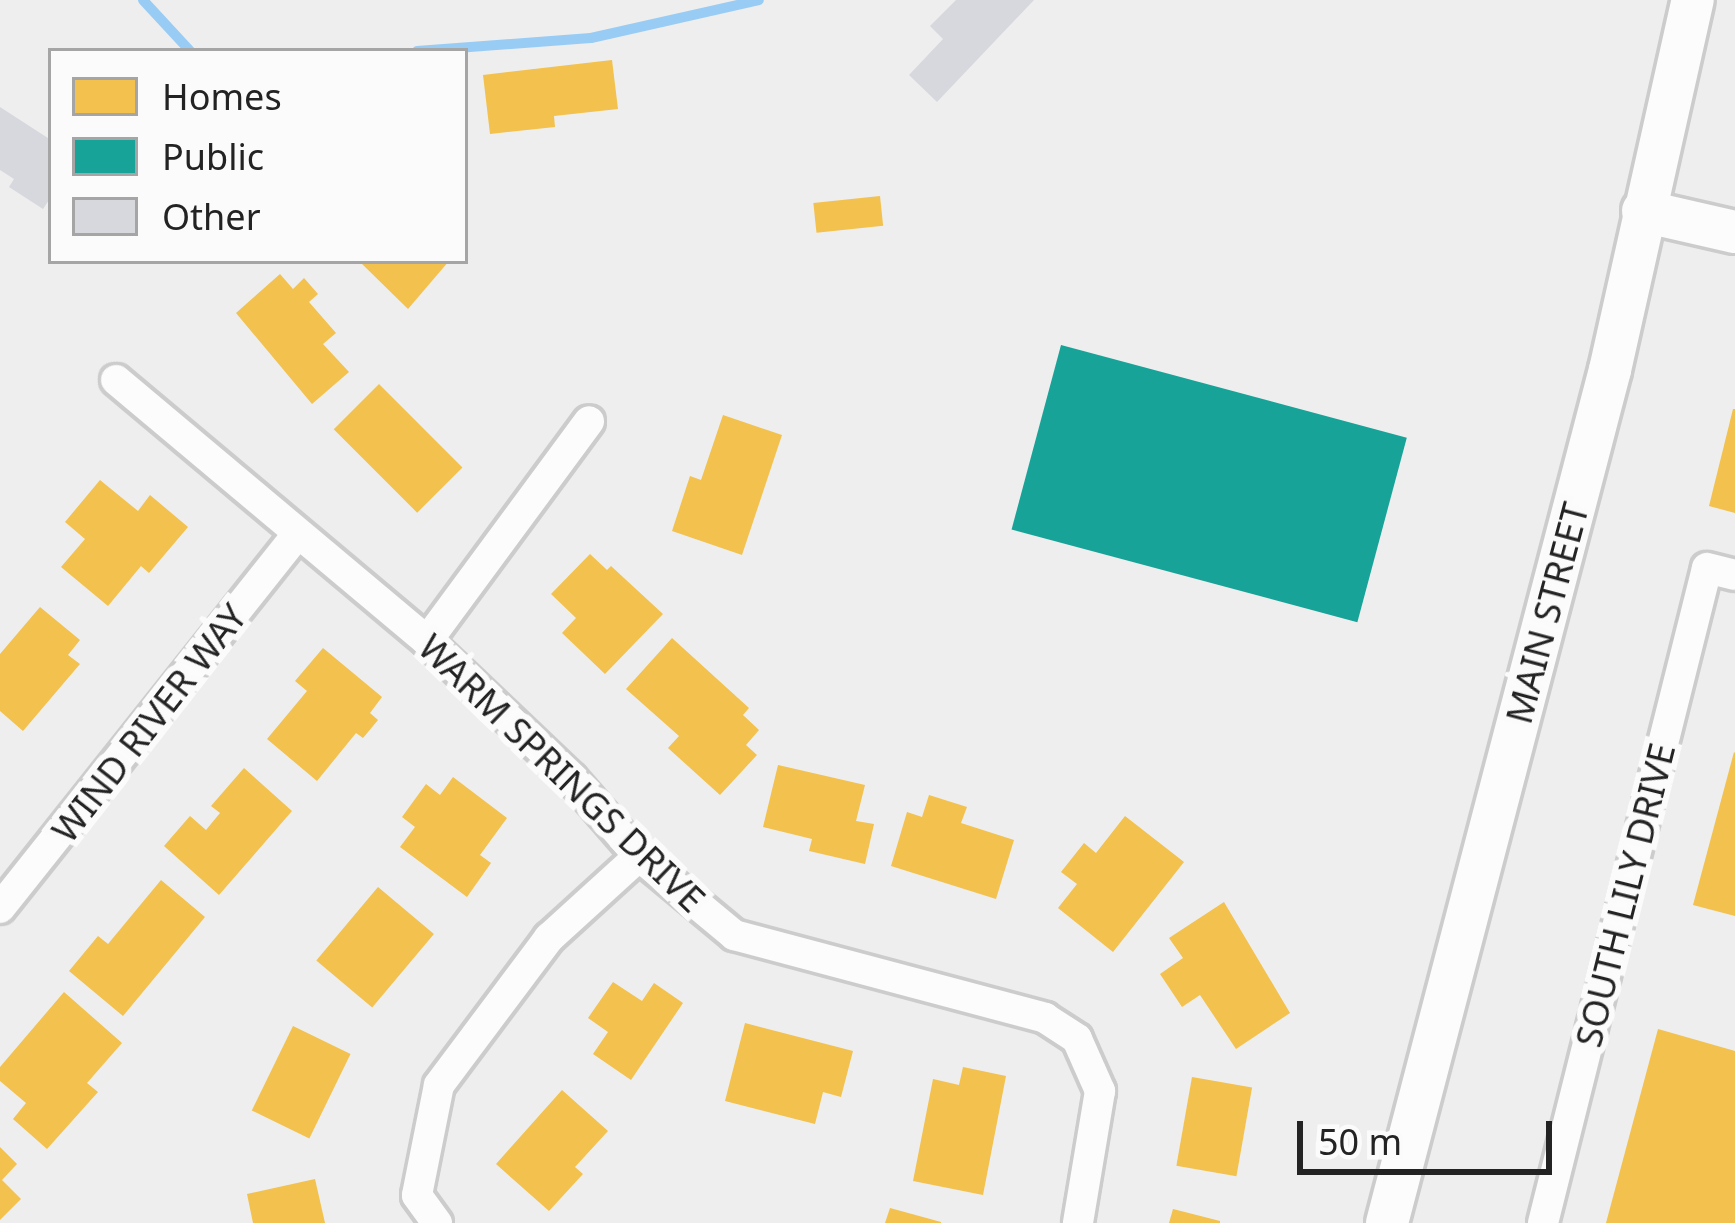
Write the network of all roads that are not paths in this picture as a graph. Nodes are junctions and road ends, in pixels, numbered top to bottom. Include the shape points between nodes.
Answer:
1 (1693, 0) edge
2 (1643, 211) junction
3 (1735, 232) edge
4 (116, 380) dead end
5 (589, 421) dead end
6 (296, 536) junction
7 (1721, 571) edge
8 (427, 641) junction
9 (639, 856) junction
10 (0, 908) edge
11 (437, 1223) edge
12 (1078, 1223) edge
13 (1387, 1223) edge
14 (1544, 1223) edge

1 - 2 main road, MAIN STREET
2 - 3 main road
2 - 13 main road, MAIN STREET via 1610,370
4 - 6 street, WARM SPRINGS DRIVE
5 - 8 street
6 - 8 street, WARM SPRINGS DRIVE
6 - 10 street, WIND RIVER WAY
7 - 14 street, SOUTH LILY DRIVE
8 - 9 street, WARM SPRINGS DRIVE via 572,779
9 - 11 street via 549,938 439,1085 417,1196
9 - 12 street, WARM SPRINGS DRIVE via 734,935 1046,1018 1078,1039 1100,1091

